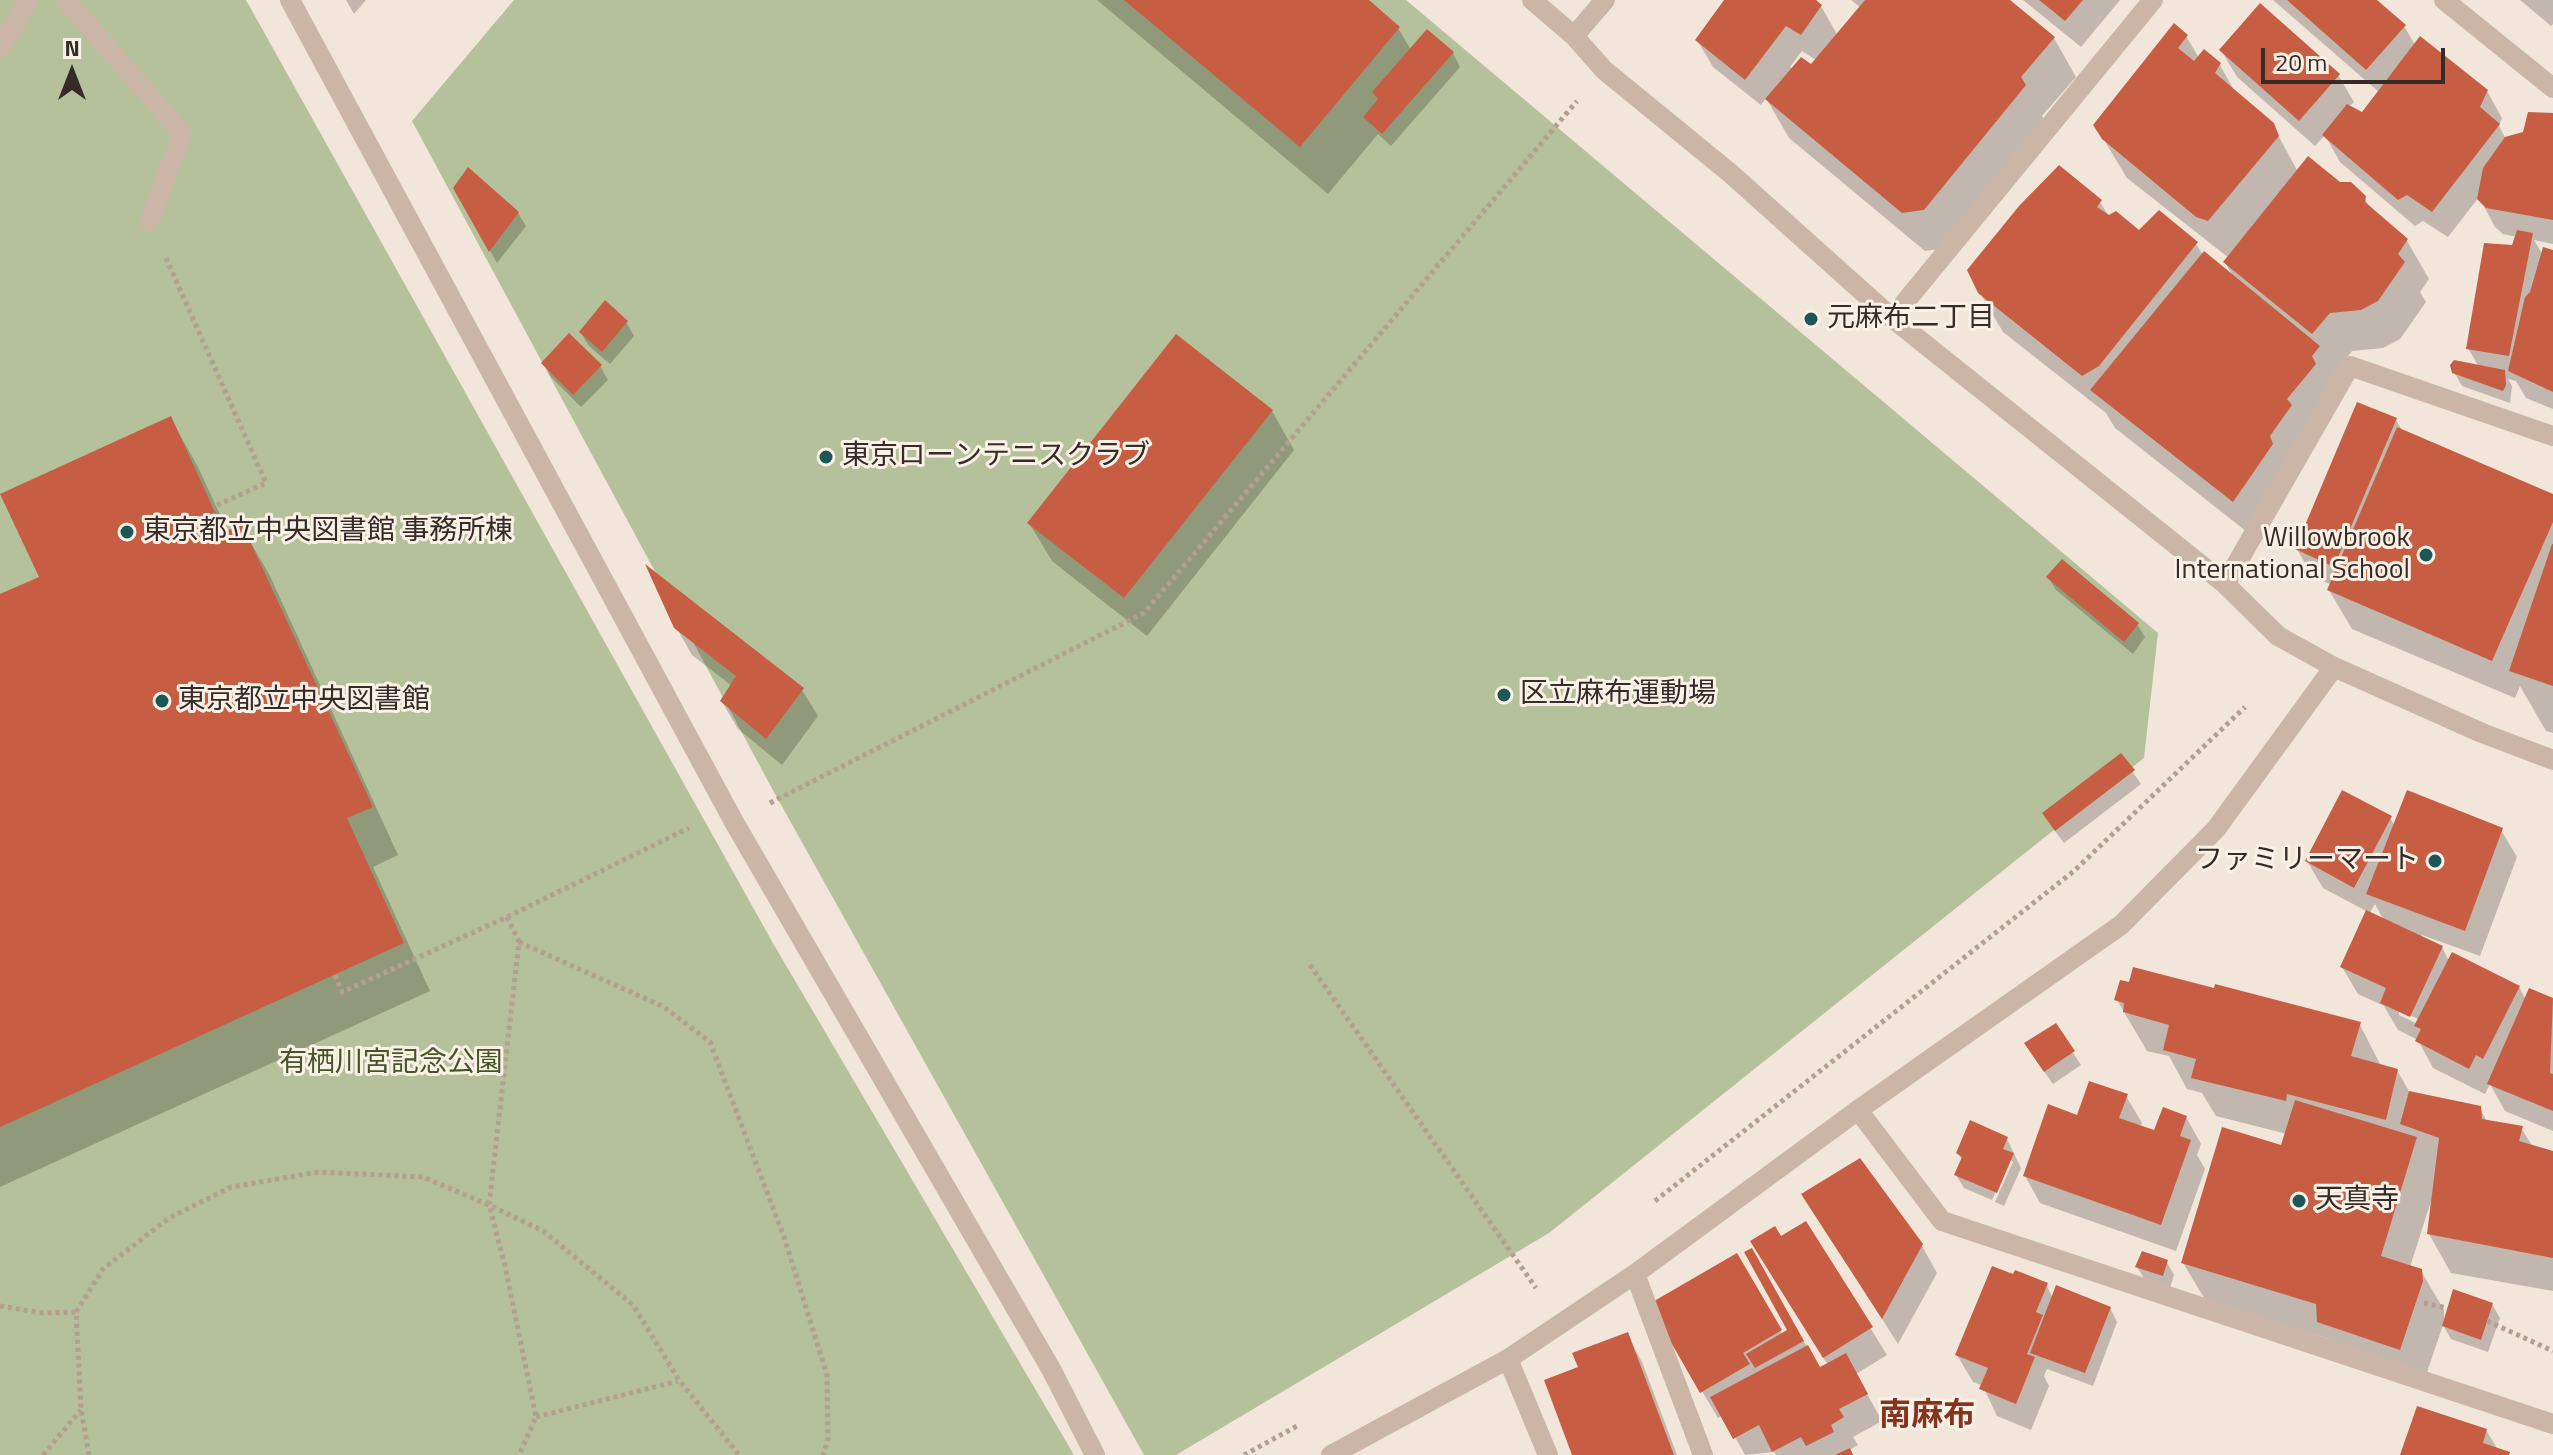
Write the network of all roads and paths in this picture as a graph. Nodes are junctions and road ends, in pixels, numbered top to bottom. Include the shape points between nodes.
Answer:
1 (29, 0) edge
2 (66, 0) edge
3 (290, 0) edge
4 (1532, 0) edge
5 (1605, 0) edge
6 (2153, 0) edge
7 (2444, 0) edge
8 (1574, 36) junction
9 (0, 47) edge
10 (1604, 70) junction
11 (2553, 88) edge
12 (150, 221) joint
13 (1892, 318) junction
14 (2553, 436) edge
15 (213, 507) dead end
16 (2225, 584) junction
17 (2334, 667) junction
18 (2245, 707) dead end
19 (2553, 760) edge
20 (734, 822) junction
21 (697, 824) dead end
22 (507, 917) junction
23 (519, 942) junction
24 (1310, 965) dead end
25 (335, 975) dead end
26 (1858, 1110) junction
27 (489, 1205) junction
28 (1650, 1205) dead end
29 (1635, 1274) junction
30 (2424, 1303) dead end
31 (0, 1306) edge
32 (2447, 1308) dead end
33 (76, 1312) junction
34 (2487, 1321) dead end
35 (1559, 1322) junction
36 (2553, 1351) edge
37 (1508, 1359) junction
38 (679, 1380) junction
39 (81, 1409) junction
40 (536, 1417) junction
41 (1311, 1418) dead end
42 (2553, 1424) edge
43 (43, 1455) edge
44 (89, 1455) edge
45 (519, 1455) edge
46 (739, 1455) edge
47 (823, 1455) edge
48 (1095, 1455) edge
49 (1244, 1455) edge
50 (1331, 1455) edge
51 (1548, 1455) edge
52 (1703, 1455) edge

1 - 9 street
2 - 12 street via 182,133
3 - 20 street
4 - 8 street
5 - 8 street
6 - 13 street
7 - 11 street
8 - 10 street
10 - 13 street via 1730,173
10 - 20 path via 1144,613
12 - 15 path via 266,483
13 - 16 street
14 - 16 street via 2350,366
16 - 17 street via 2278,636
17 - 19 street
17 - 26 street via 2216,829 2121,925
18 - 28 path via 2074,871
20 - 48 street via 1051,1369
21 - 22 path
22 - 23 path
22 - 25 path via 342,992
23 - 27 path
23 - 47 path via 664,1007 710,1042 784,1237 827,1375 828,1439
24 - 35 path
26 - 29 street
26 - 42 street via 1942,1221
27 - 33 path via 423,1177 318,1172 231,1187 169,1218 103,1269
27 - 38 path via 543,1231 633,1305
27 - 40 path
29 - 35 street
29 - 52 street
30 - 32 path
31 - 33 path
33 - 39 path
34 - 36 path
35 - 37 street
37 - 50 street
37 - 51 street
38 - 40 path
38 - 46 path
39 - 43 path
39 - 44 path
40 - 45 path
41 - 49 path

